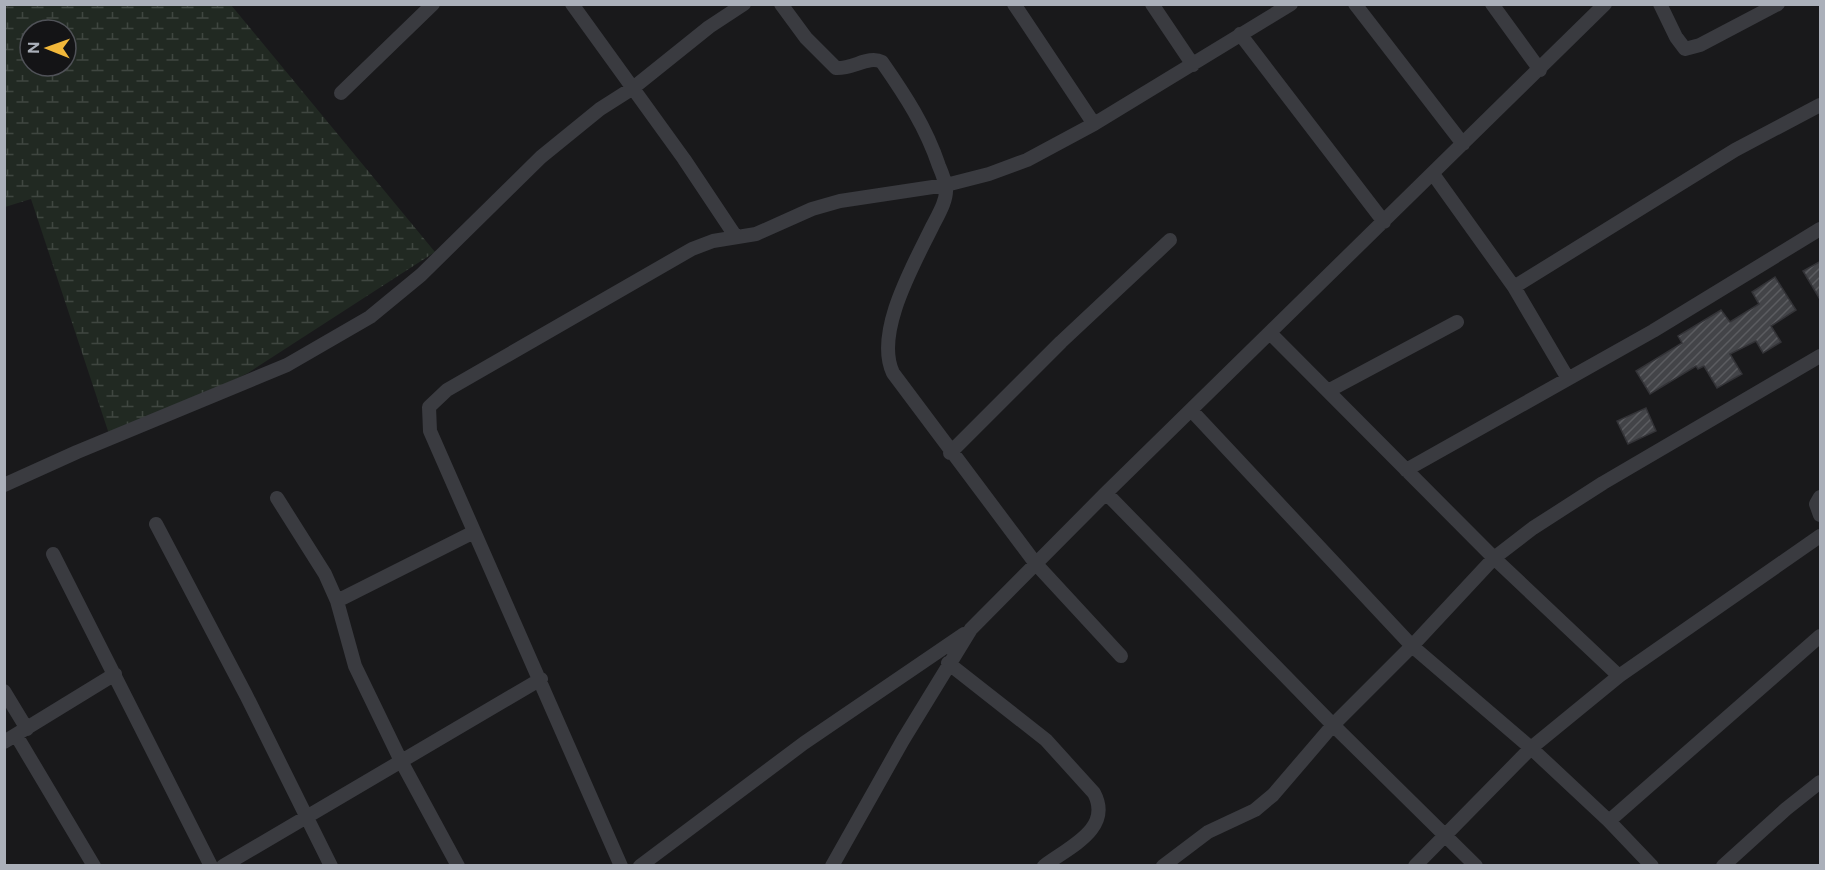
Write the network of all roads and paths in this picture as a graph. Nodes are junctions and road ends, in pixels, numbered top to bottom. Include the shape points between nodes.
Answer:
1 (433, 4) edge
2 (572, 4) edge
3 (744, 4) edge
4 (781, 4) edge
5 (1014, 4) edge
6 (1152, 4) edge
7 (1355, 4) edge
8 (1492, 4) edge
9 (1605, 4) edge
10 (1660, 4) edge
11 (1778, 4) edge
12 (1284, 6) edge
13 (1240, 34) junction
14 (1193, 64) junction
15 (1540, 70) junction
16 (633, 88) junction
17 (341, 93) dead end
18 (1821, 105) edge
19 (1094, 124) junction
20 (1463, 144) junction
21 (1432, 174) junction
22 (946, 185) junction
23 (1384, 222) junction
24 (1821, 229) edge
25 (736, 237) junction
26 (1170, 240) dead end
27 (1514, 287) junction
28 (1457, 322) dead end
29 (1270, 333) junction
30 (1821, 356) edge
31 (1568, 377) junction
32 (1328, 391) junction
33 (1191, 410) junction
34 (950, 453) junction
35 (1406, 470) junction
36 (4, 485) edge
37 (1106, 493) junction
38 (1821, 497) edge
39 (277, 498) dead end
40 (1821, 515) edge
41 (156, 524) dead end
42 (474, 532) junction
43 (1821, 536) edge
44 (53, 554) dead end
45 (1494, 558) junction
46 (1036, 564) junction
47 (337, 601) junction
48 (971, 629) junction
49 (1821, 636) edge
50 (1412, 646) junction
51 (1121, 656) dead end
52 (948, 663) junction
53 (115, 674) junction
54 (1619, 676) junction
55 (541, 679) junction
56 (4, 691) edge
57 (1333, 725) junction
58 (16, 735) edge
59 (1531, 748) junction
60 (401, 761) junction
61 (1821, 782) edge
62 (307, 816) junction
63 (1609, 821) junction
64 (1446, 835) junction
65 (94, 866) edge
66 (211, 866) edge
67 (224, 866) edge
68 (331, 866) edge
69 (458, 866) edge
70 (621, 866) edge
71 (640, 866) edge
72 (832, 866) edge
73 (1044, 866) edge
74 (1163, 866) edge
75 (1415, 866) edge
76 (1476, 866) edge
77 (1652, 866) edge
78 (1723, 866) edge

1 - 17 street
2 - 16 street
3 - 16 street
4 - 22 street via 806,38 836,68 854,67 869,60 882,62 921,121
5 - 19 street
6 - 14 street
7 - 20 street
8 - 15 street
9 - 15 street
10 - 11 street via 1685,49
12 - 13 street
13 - 14 street
13 - 23 street
14 - 19 street
15 - 20 street
16 - 25 street
16 - 36 street via 541,157 421,275 370,317 287,365
18 - 27 street via 1735,150
19 - 22 street via 1027,160
20 - 21 street
21 - 23 street
21 - 27 street
22 - 25 street via 840,201 756,234
22 - 34 street via 941,208 902,290 887,346 887,362
23 - 29 street
24 - 31 street via 1653,331
25 - 42 street via 692,249 438,397 429,407 430,431
26 - 34 street
27 - 31 street
28 - 32 street
29 - 32 street
29 - 33 street
30 - 45 street via 1563,507
31 - 35 street
32 - 35 street
33 - 37 street
33 - 50 street
34 - 46 street
35 - 45 street
37 - 46 street
37 - 57 street
38 - 40 street via 1816,504
39 - 47 street via 325,574
41 - 62 street
42 - 47 street
42 - 55 street
43 - 54 street
44 - 53 street
45 - 50 street
45 - 54 street
46 - 48 street
46 - 51 street
47 - 60 street via 355,666
48 - 52 street
48 - 71 street via 822,730
49 - 63 street
50 - 57 street
50 - 59 street
52 - 72 street
52 - 73 street via 1046,740 1099,803 1101,812 1092,831
53 - 58 street
53 - 66 street
54 - 59 street
55 - 60 street
55 - 70 street
56 - 58 street
57 - 64 street
57 - 74 street via 1273,795 1255,810 1208,832
58 - 65 street
59 - 63 street
59 - 64 street
60 - 62 street
60 - 69 street
61 - 78 street
62 - 67 street
62 - 68 street
63 - 77 street
64 - 75 street
64 - 76 street

